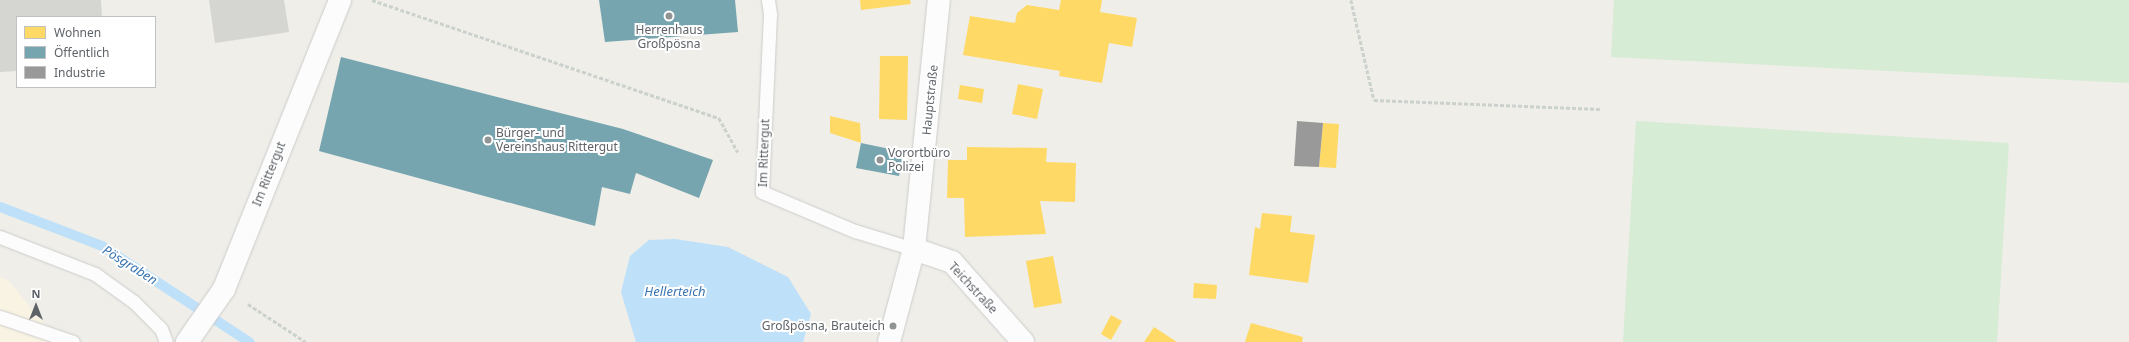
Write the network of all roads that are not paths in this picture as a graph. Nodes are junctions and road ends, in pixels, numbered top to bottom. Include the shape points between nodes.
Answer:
1 (340, 0) edge
2 (768, 0) edge
3 (939, 0) edge
4 (0, 237) edge
5 (914, 249) junction
6 (0, 317) edge
7 (193, 333) edge
8 (73, 342) edge
9 (166, 342) edge
10 (889, 342) edge
11 (1022, 342) edge

1 - 7 street, Im Rittergut via 220,294
2 - 5 lane, Im Rittergut via 770,14 762,192 855,231
3 - 5 street, Hauptstraße
4 - 9 lane via 95,274 134,302 161,329
5 - 10 street, Hauptstraße
5 - 11 street, Teichstraße via 952,262
6 - 8 lane

